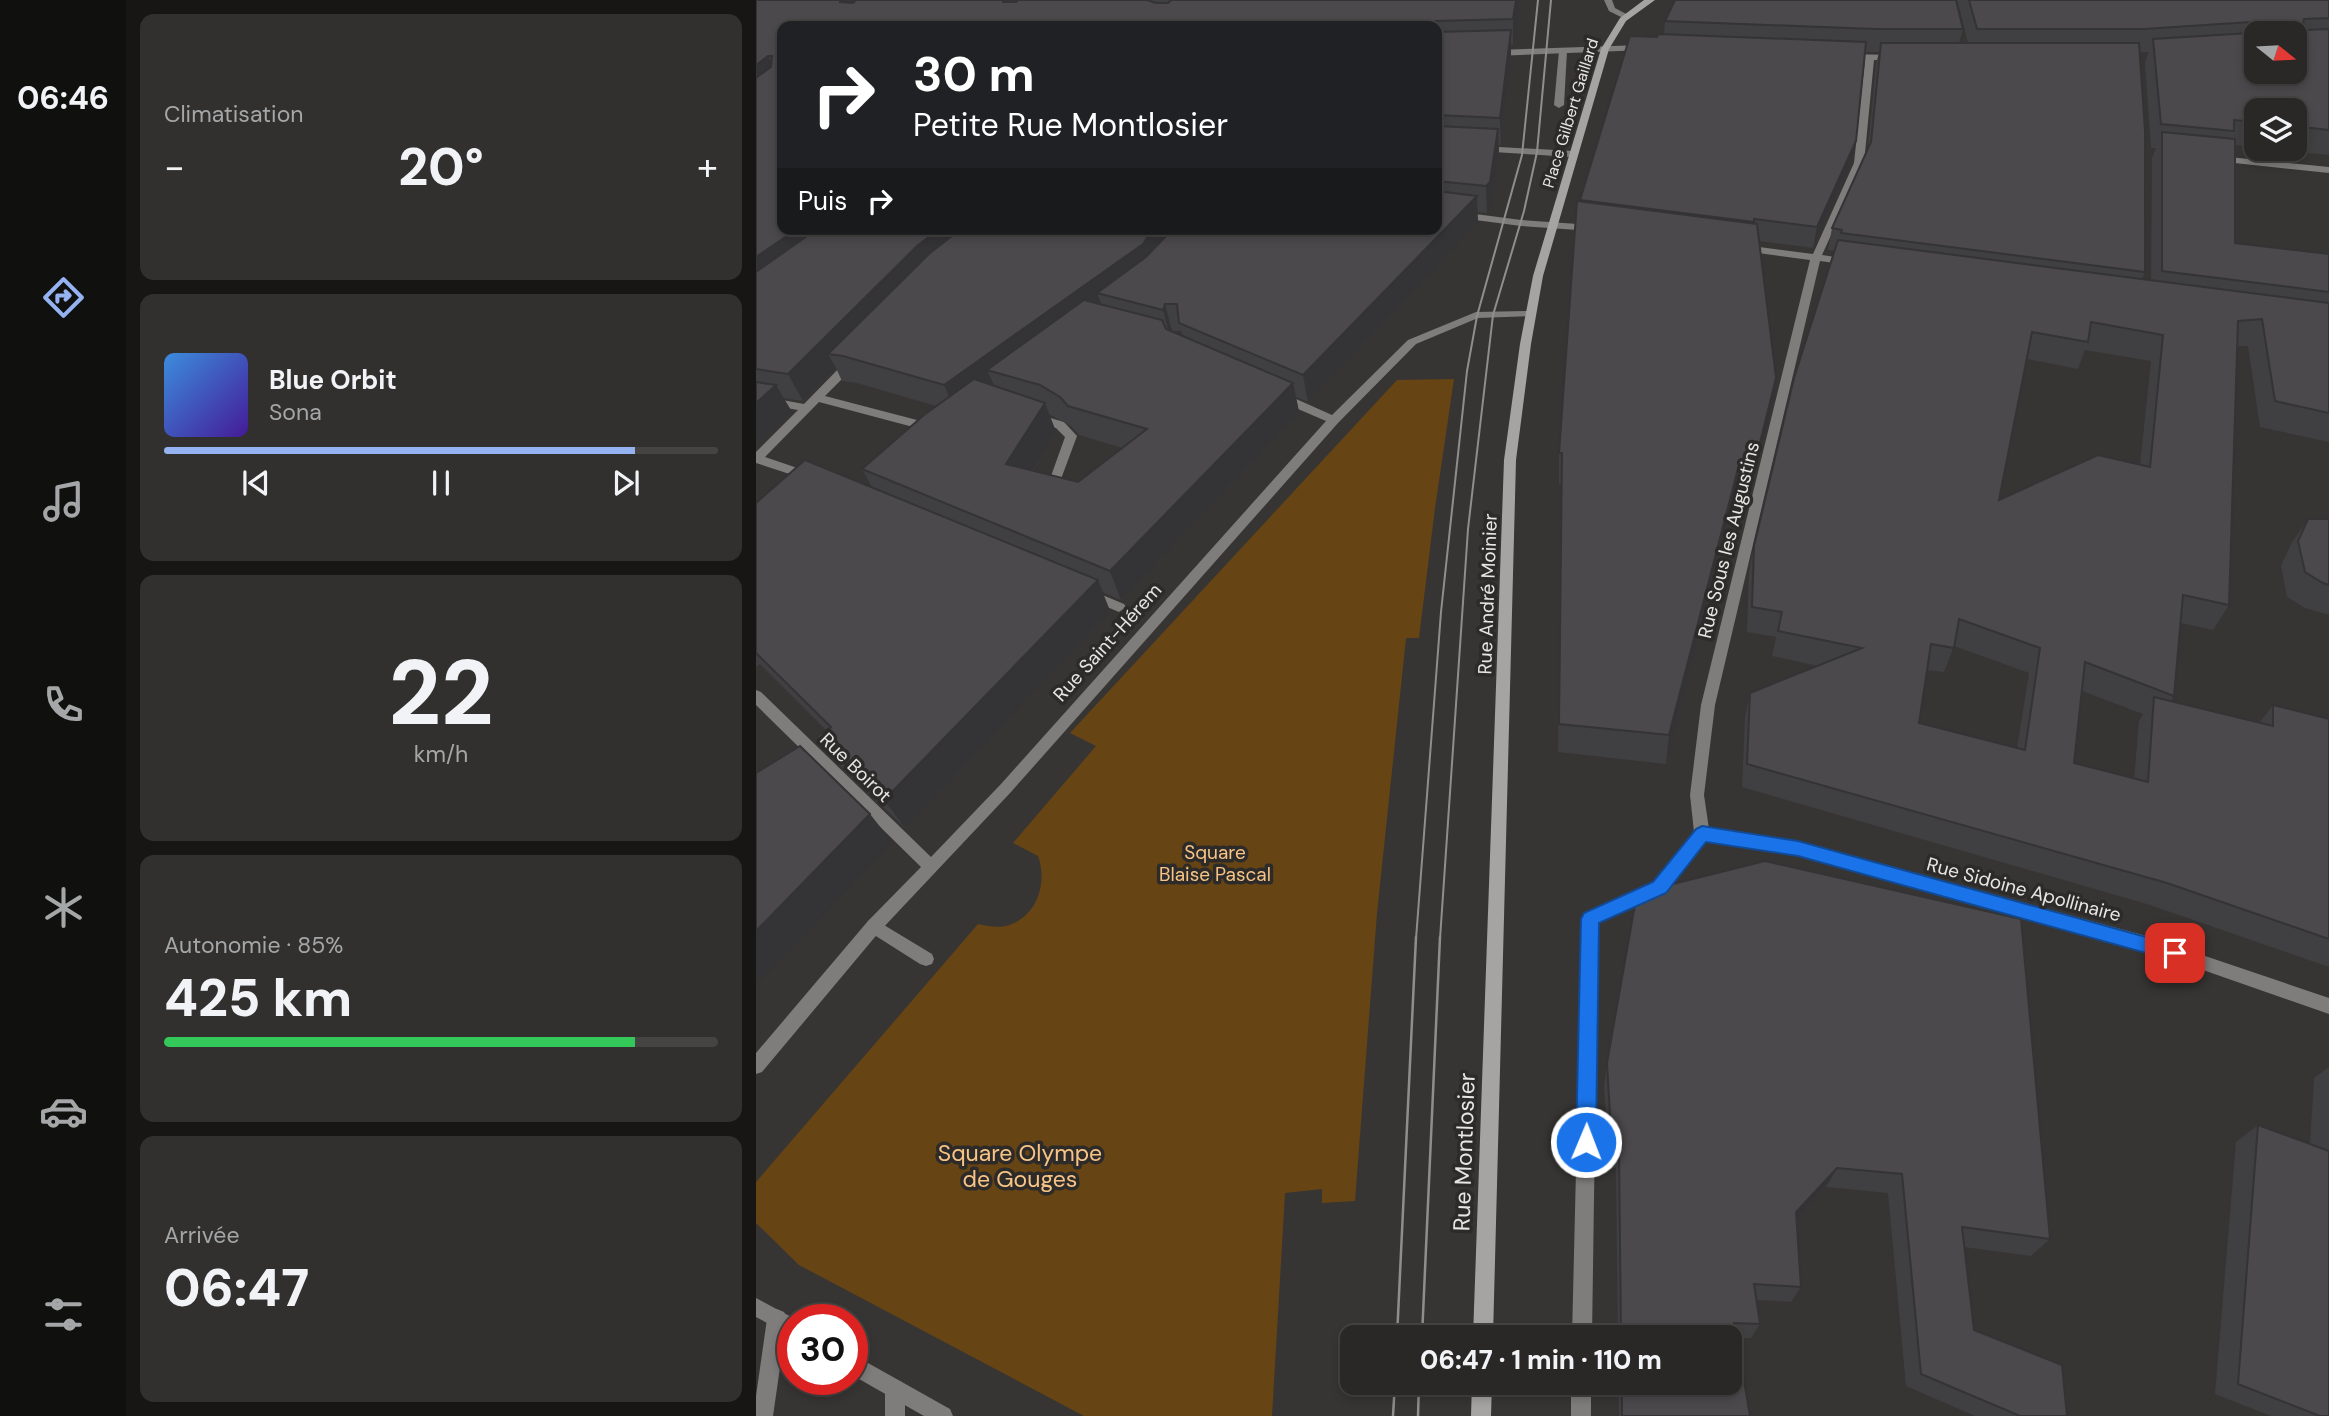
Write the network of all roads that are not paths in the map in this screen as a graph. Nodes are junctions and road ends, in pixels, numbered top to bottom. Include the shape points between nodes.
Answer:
1 (1608, 0) edge
2 (1651, 0) edge
3 (1626, 16) junction
4 (1648, 48) edge
5 (1605, 50) junction
6 (1563, 51) junction
7 (1492, 53) edge
8 (1832, 56) edge
9 (1870, 58) junction
10 (1911, 58) edge
11 (1559, 105) dead end
12 (1465, 149) edge
13 (1573, 154) junction
14 (2210, 158) edge
15 (2329, 170) edge
16 (1442, 213) edge
17 (1552, 225) junction
18 (1603, 229) edge
19 (1736, 247) edge
20 (1816, 258) junction
21 (1857, 264) edge
22 (1529, 314) junction
23 (862, 351) edge
24 (1269, 392) edge
25 (816, 398) junction
26 (756, 399) edge
27 (807, 408) junction
28 (1023, 413) edge
29 (1334, 420) junction
30 (933, 439) edge
31 (757, 459) edge
32 (1057, 476) edge
33 (809, 480) edge
34 (1078, 589) edge
35 (1119, 607) edge
36 (756, 696) edge
37 (1702, 834) junction
38 (929, 865) junction
39 (874, 926) junction
40 (926, 959) dead end
41 (1493, 968) joint
42 (2329, 1006) edge
43 (756, 1066) edge
44 (756, 1307) edge
45 (777, 1319) edge
46 (1483, 1325) edge
47 (1582, 1325) edge
48 (777, 1357) edge
49 (868, 1373) edge
50 (895, 1388) junction
51 (1482, 1395) edge
52 (1581, 1395) edge
53 (763, 1416) edge
54 (895, 1416) edge
55 (943, 1416) edge
56 (1481, 1416) edge
57 (1581, 1416) edge

1 - 3 street via 1612,9
2 - 3 main road, Place Gilbert Gaillard
3 - 5 main road, Place Gilbert Gaillard
4 - 5 street
5 - 6 street
5 - 13 main road, Place Gilbert Gaillard
6 - 7 street
6 - 11 street
8 - 9 street
9 - 10 street
9 - 20 street, Rue Sous les Augustins via 1859,163
12 - 13 street
13 - 17 main road, Place Gilbert Gaillard
14 - 15 street
16 - 17 street
17 - 18 street
17 - 22 main road, Rue André Moinier
19 - 20 street
20 - 21 street
20 - 37 street, Rue Sous les Augustins via 1707,705 1696,795
22 - 29 street, Rue Saint-Hérem via 1476,315 1412,342
22 - 41 main road, Rue André Moinier via 1510,460
23 - 25 street
24 - 29 street
25 - 27 street
25 - 30 street via 944,431
26 - 27 street
27 - 31 street
28 - 32 street via 1060,425 1071,436
29 - 38 street, Rue Saint-Hérem via 1006,788
31 - 33 street
34 - 35 street
36 - 38 street, Rue Boirot
37 - 42 street, Rue Sidoine Apollinaire via 1798,849 2143,942
37 - 47 street via 1660,888 1590,919
38 - 39 street, Rue Saint-Hérem
39 - 40 street
39 - 43 street, Rue Saint-Hérem
41 - 46 main road, Rue Montlosier
44 - 45 street
48 - 53 street
49 - 50 street
50 - 54 street
50 - 55 street
51 - 56 main road
52 - 57 street

